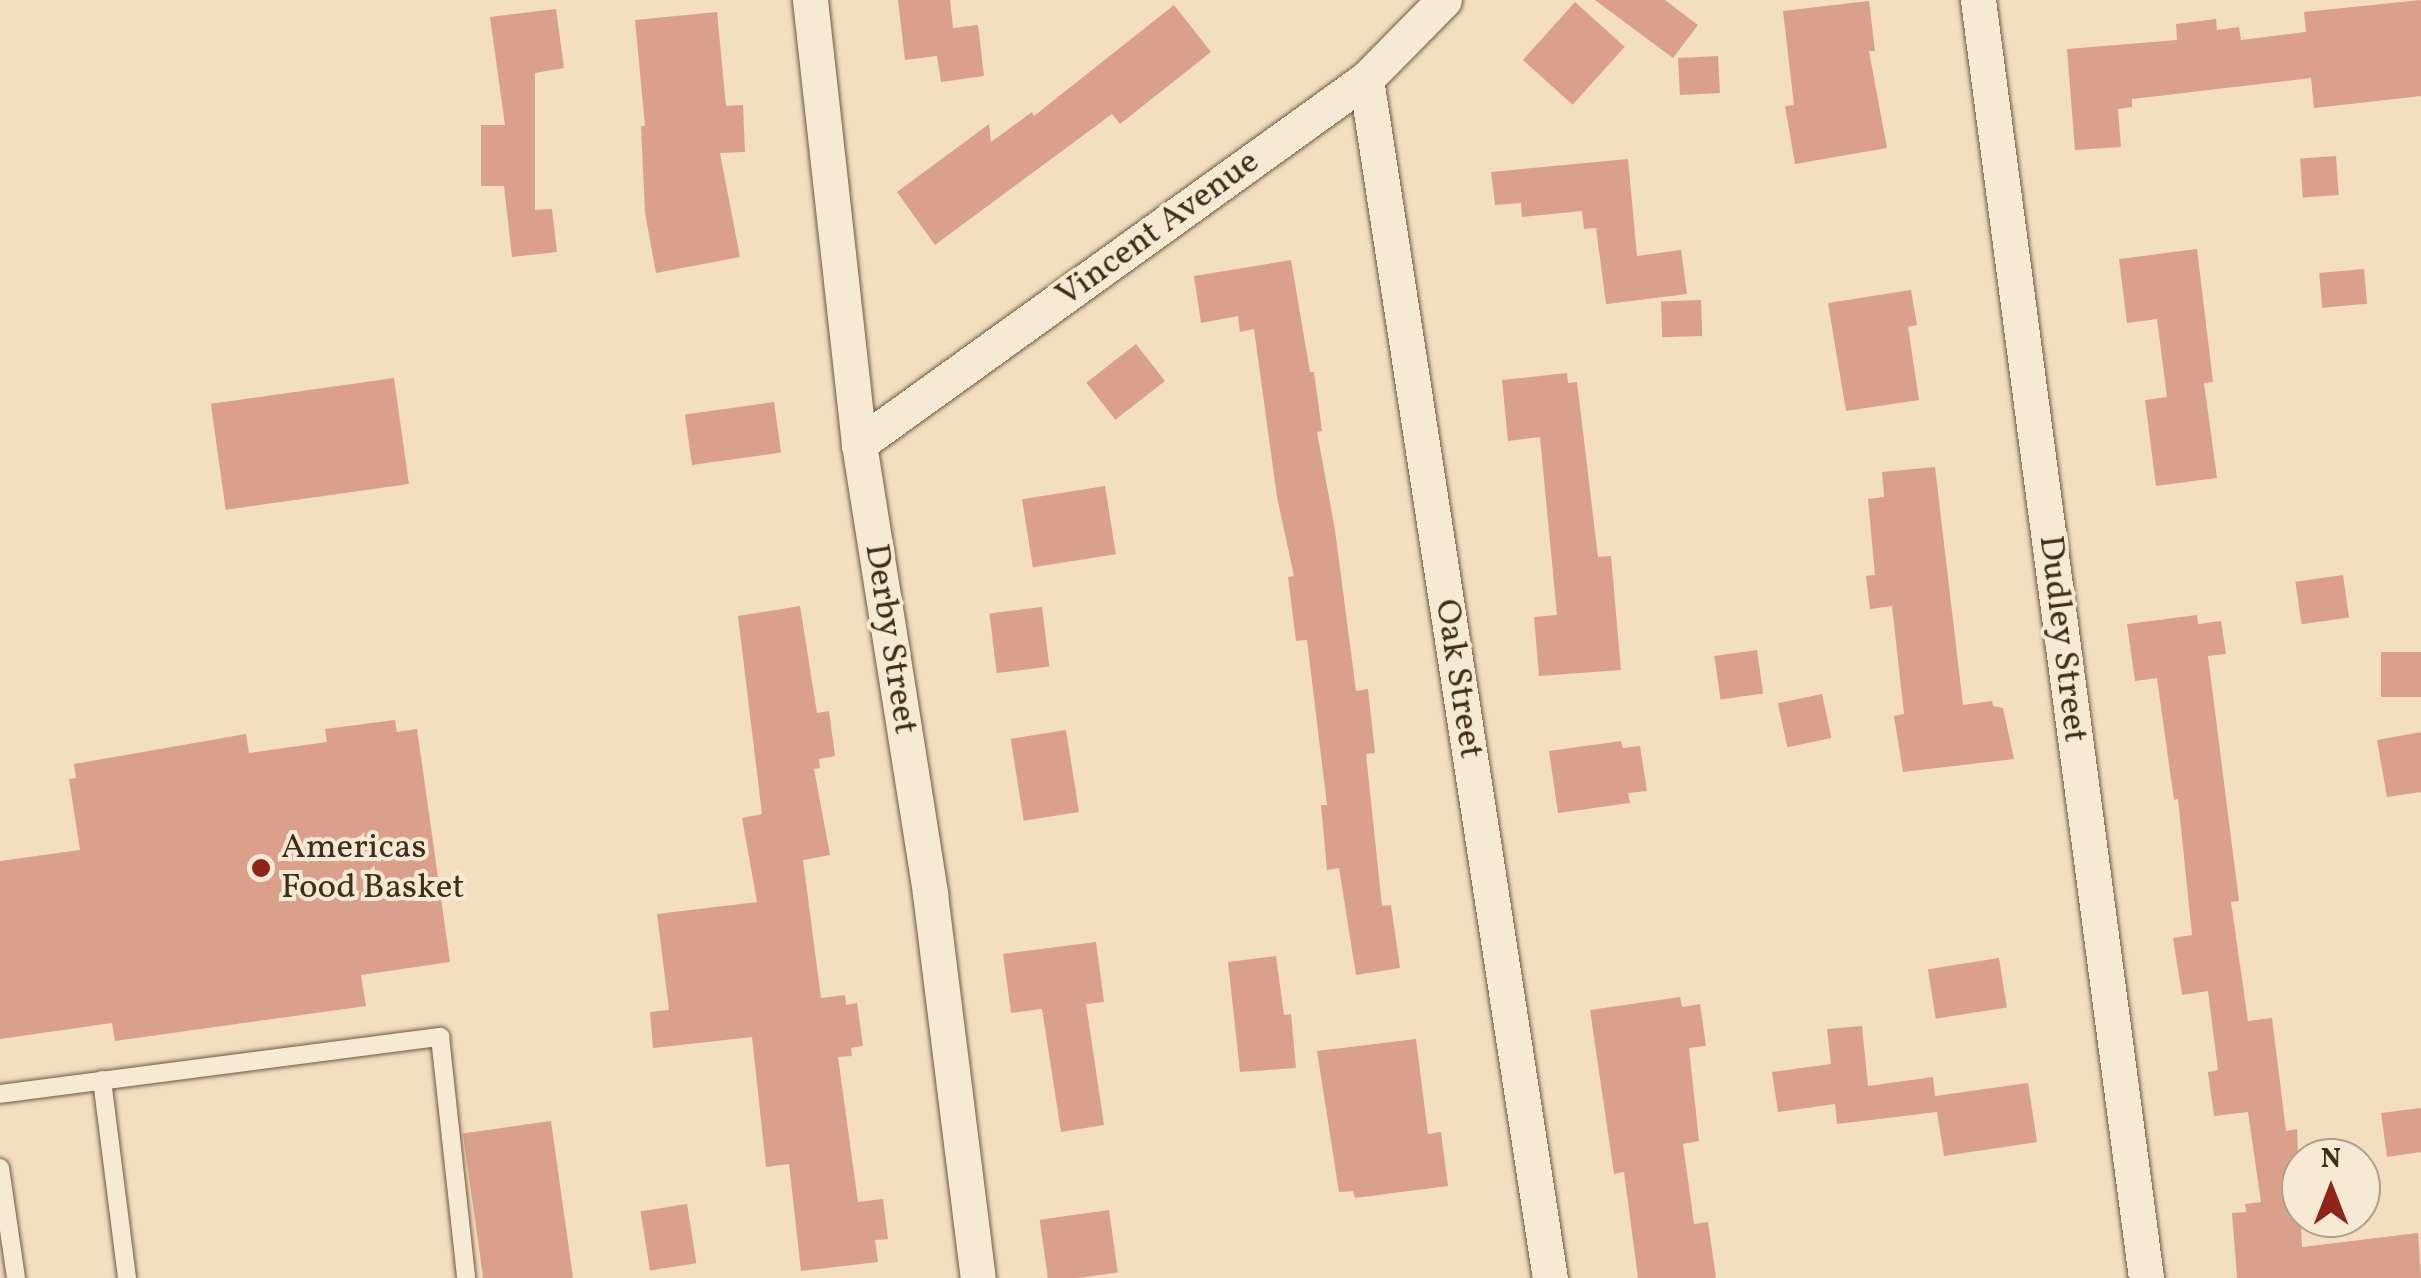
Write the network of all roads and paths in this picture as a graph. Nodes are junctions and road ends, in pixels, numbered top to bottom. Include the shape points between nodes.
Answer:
1 (810, 0) edge
2 (1444, 0) edge
3 (1978, 0) edge
4 (1366, 80) junction
5 (859, 444) junction
6 (102, 1080) junction
7 (0, 1094) edge
8 (0, 1168) edge
9 (16, 1278) edge
10 (127, 1278) edge
11 (466, 1278) edge
12 (978, 1278) edge
13 (1550, 1278) edge
14 (2146, 1278) edge

1 - 5 street, Derby Street
2 - 4 street, Vincent Avenue
3 - 14 street, Dudley Street
4 - 5 street, Vincent Avenue
4 - 13 street, Oak Street
5 - 12 street, Derby Street via 930,894
6 - 7 lane
6 - 10 lane
6 - 11 lane via 440,1037
8 - 9 lane

